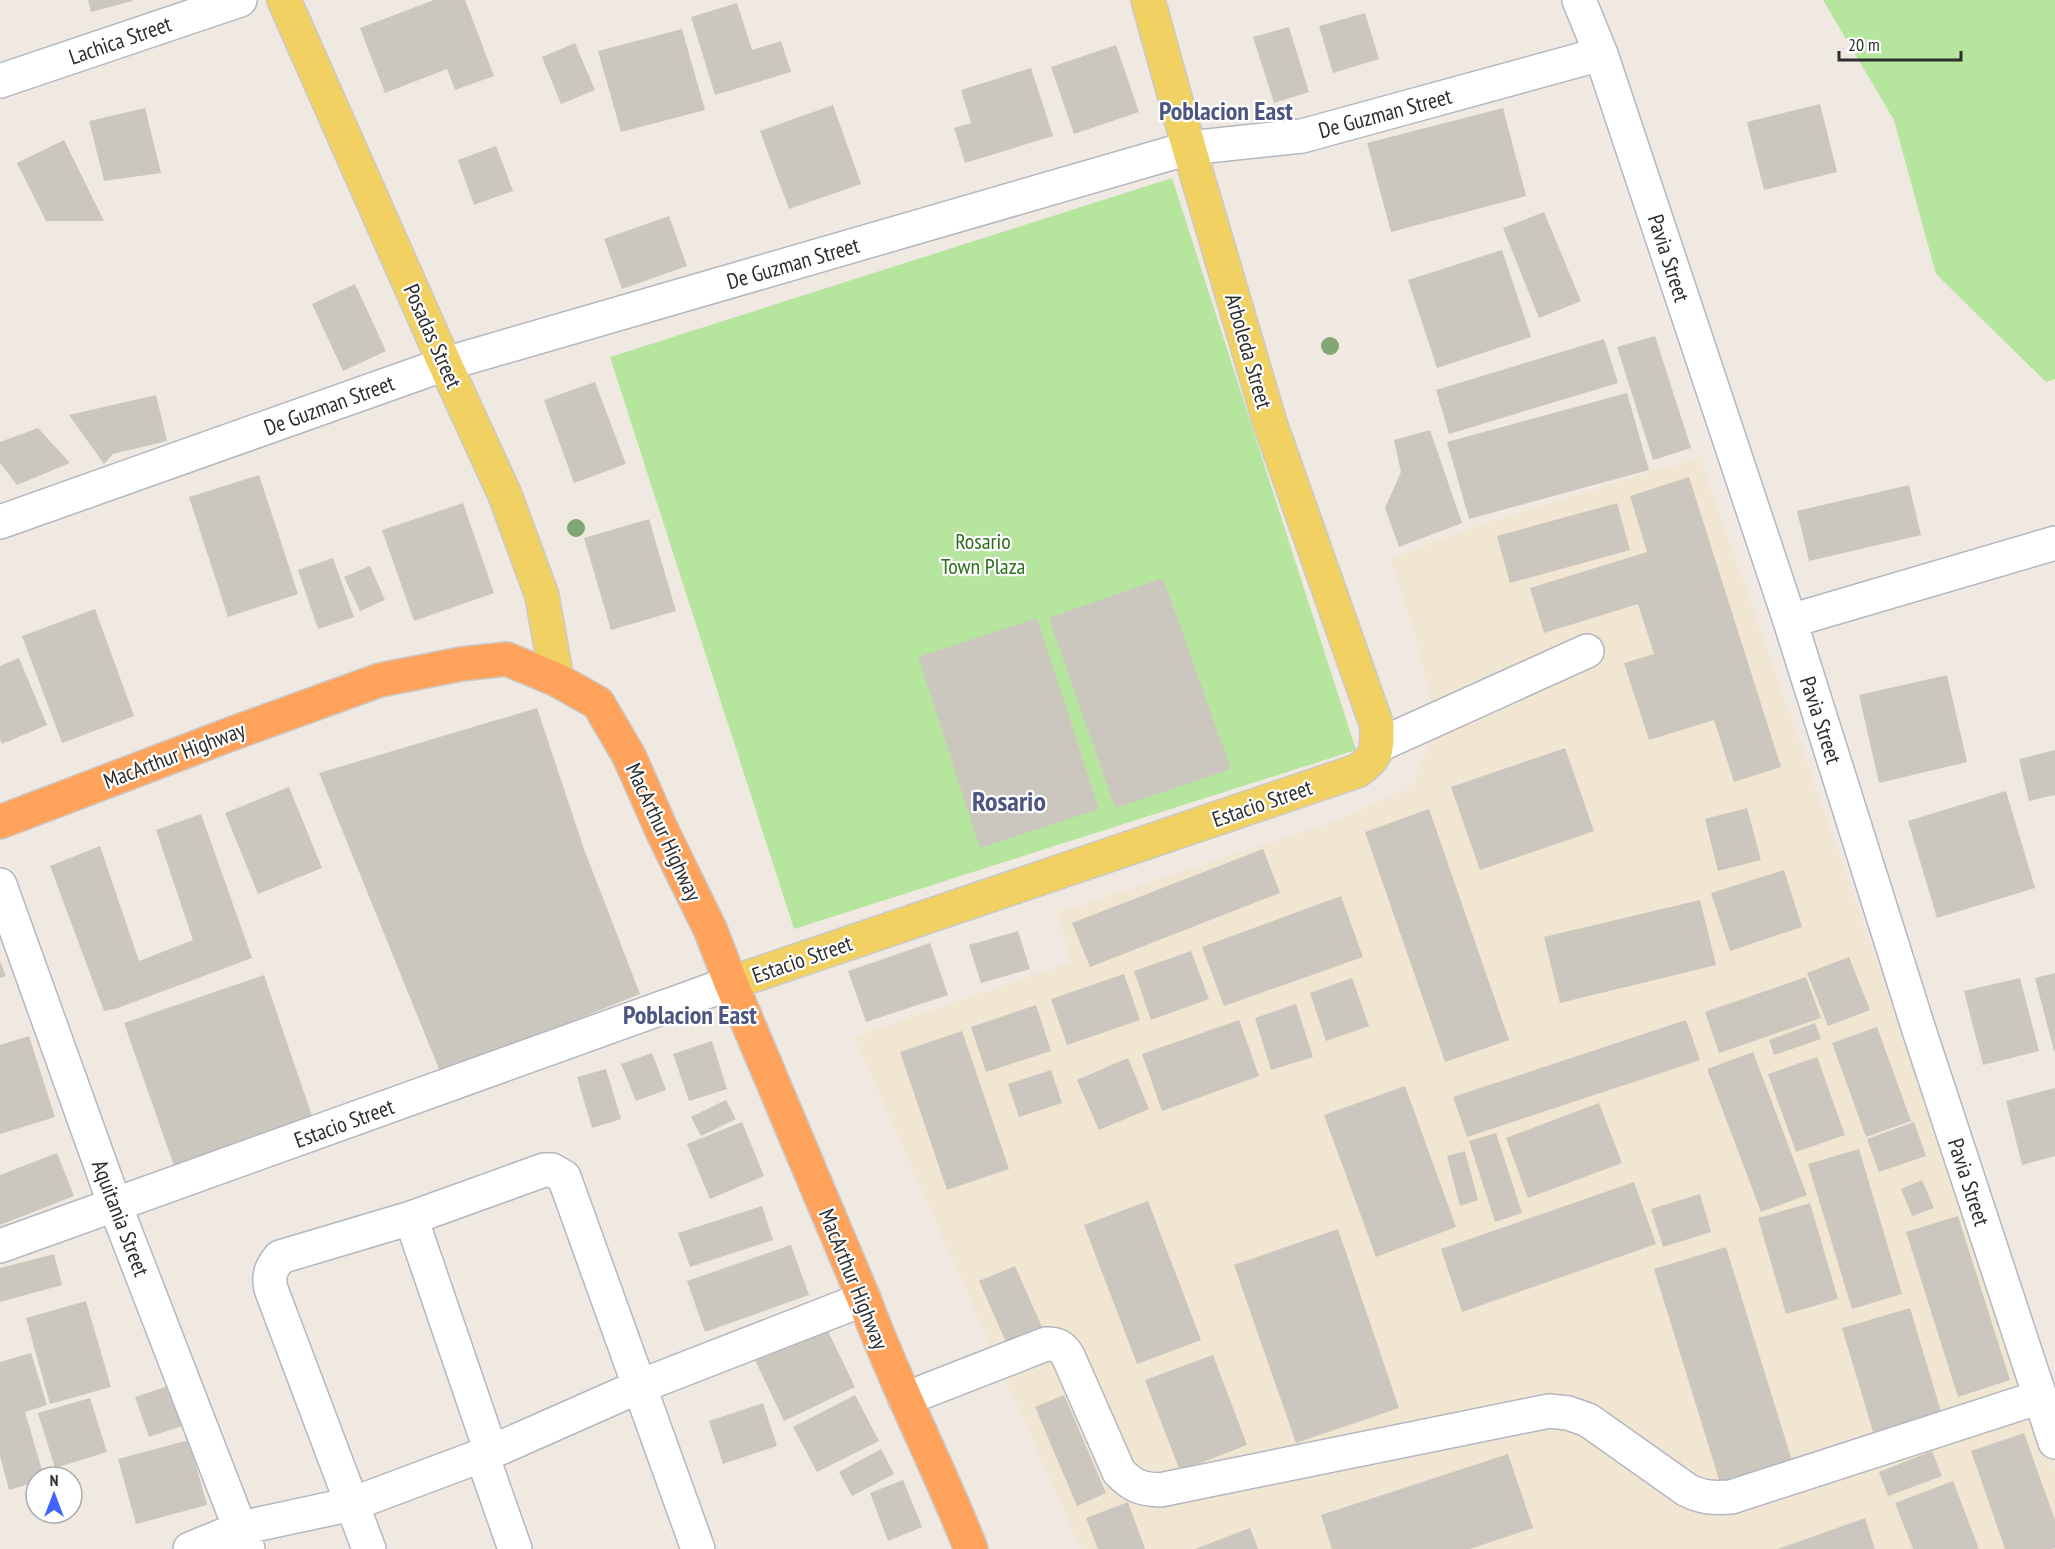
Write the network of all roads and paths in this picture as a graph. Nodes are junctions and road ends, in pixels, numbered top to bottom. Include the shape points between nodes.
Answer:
1 (240, 0) edge
2 (284, 0) edge
3 (1148, 0) edge
4 (1579, 0) edge
5 (1601, 54) junction
6 (0, 81) edge
7 (1189, 148) junction
8 (445, 364) junction
9 (0, 522) edge
10 (2055, 543) edge
11 (1790, 621) junction
12 (1587, 651) dead end
13 (557, 680) junction
14 (1377, 746) junction
15 (0, 822) edge
16 (0, 885) edge
17 (731, 983) junction
18 (115, 1205) junction
19 (411, 1218) junction
20 (0, 1246) edge
21 (864, 1299) junction
22 (638, 1386) junction
23 (2040, 1396) junction
24 (905, 1399) junction
25 (2055, 1442) edge
26 (487, 1454) junction
27 (352, 1504) junction
28 (244, 1539) edge
29 (190, 1549) edge
30 (369, 1549) edge
31 (515, 1549) edge
32 (698, 1549) edge
33 (971, 1549) edge

1 - 6 street, Lachica Street
2 - 8 main road, Posadas Street
3 - 7 main road, Arboleda Street
4 - 5 street, Pavia Street
5 - 7 street, De Guzman Street via 1302,136
5 - 11 street, Pavia Street
7 - 8 street, De Guzman Street
7 - 14 main road, Arboleda Street via 1270,423 1377,726
8 - 9 street, De Guzman Street
8 - 13 main road, Posadas Street via 506,495 542,596
10 - 11 street
11 - 23 street, Pavia Street
12 - 14 street
13 - 15 highway, MacArthur Highway via 507,659 380,680
13 - 17 highway, MacArthur Highway via 598,703 629,756 710,928
14 - 17 main road, Estacio Street via 1372,761 1357,771
16 - 18 street, Aquitania Street
17 - 18 street, Estacio Street
17 - 21 highway, MacArthur Highway
18 - 20 street, Estacio Street
18 - 28 street, Aquitania Street
19 - 22 street via 544,1170 559,1172
19 - 26 street
19 - 27 street via 280,1257 269,1278
21 - 22 street
21 - 24 highway, MacArthur Highway
22 - 26 street
22 - 32 street
23 - 24 street via 1718,1498 1701,1497 1687,1490 1588,1420 1549,1411 1160,1490 1145,1489 1131,1484 1119,1472 1068,1356 1056,1344 1046,1344
23 - 25 street, Pavia Street
24 - 33 highway, MacArthur Highway
26 - 27 street
26 - 31 street
27 - 28 street
27 - 30 street
28 - 29 street

